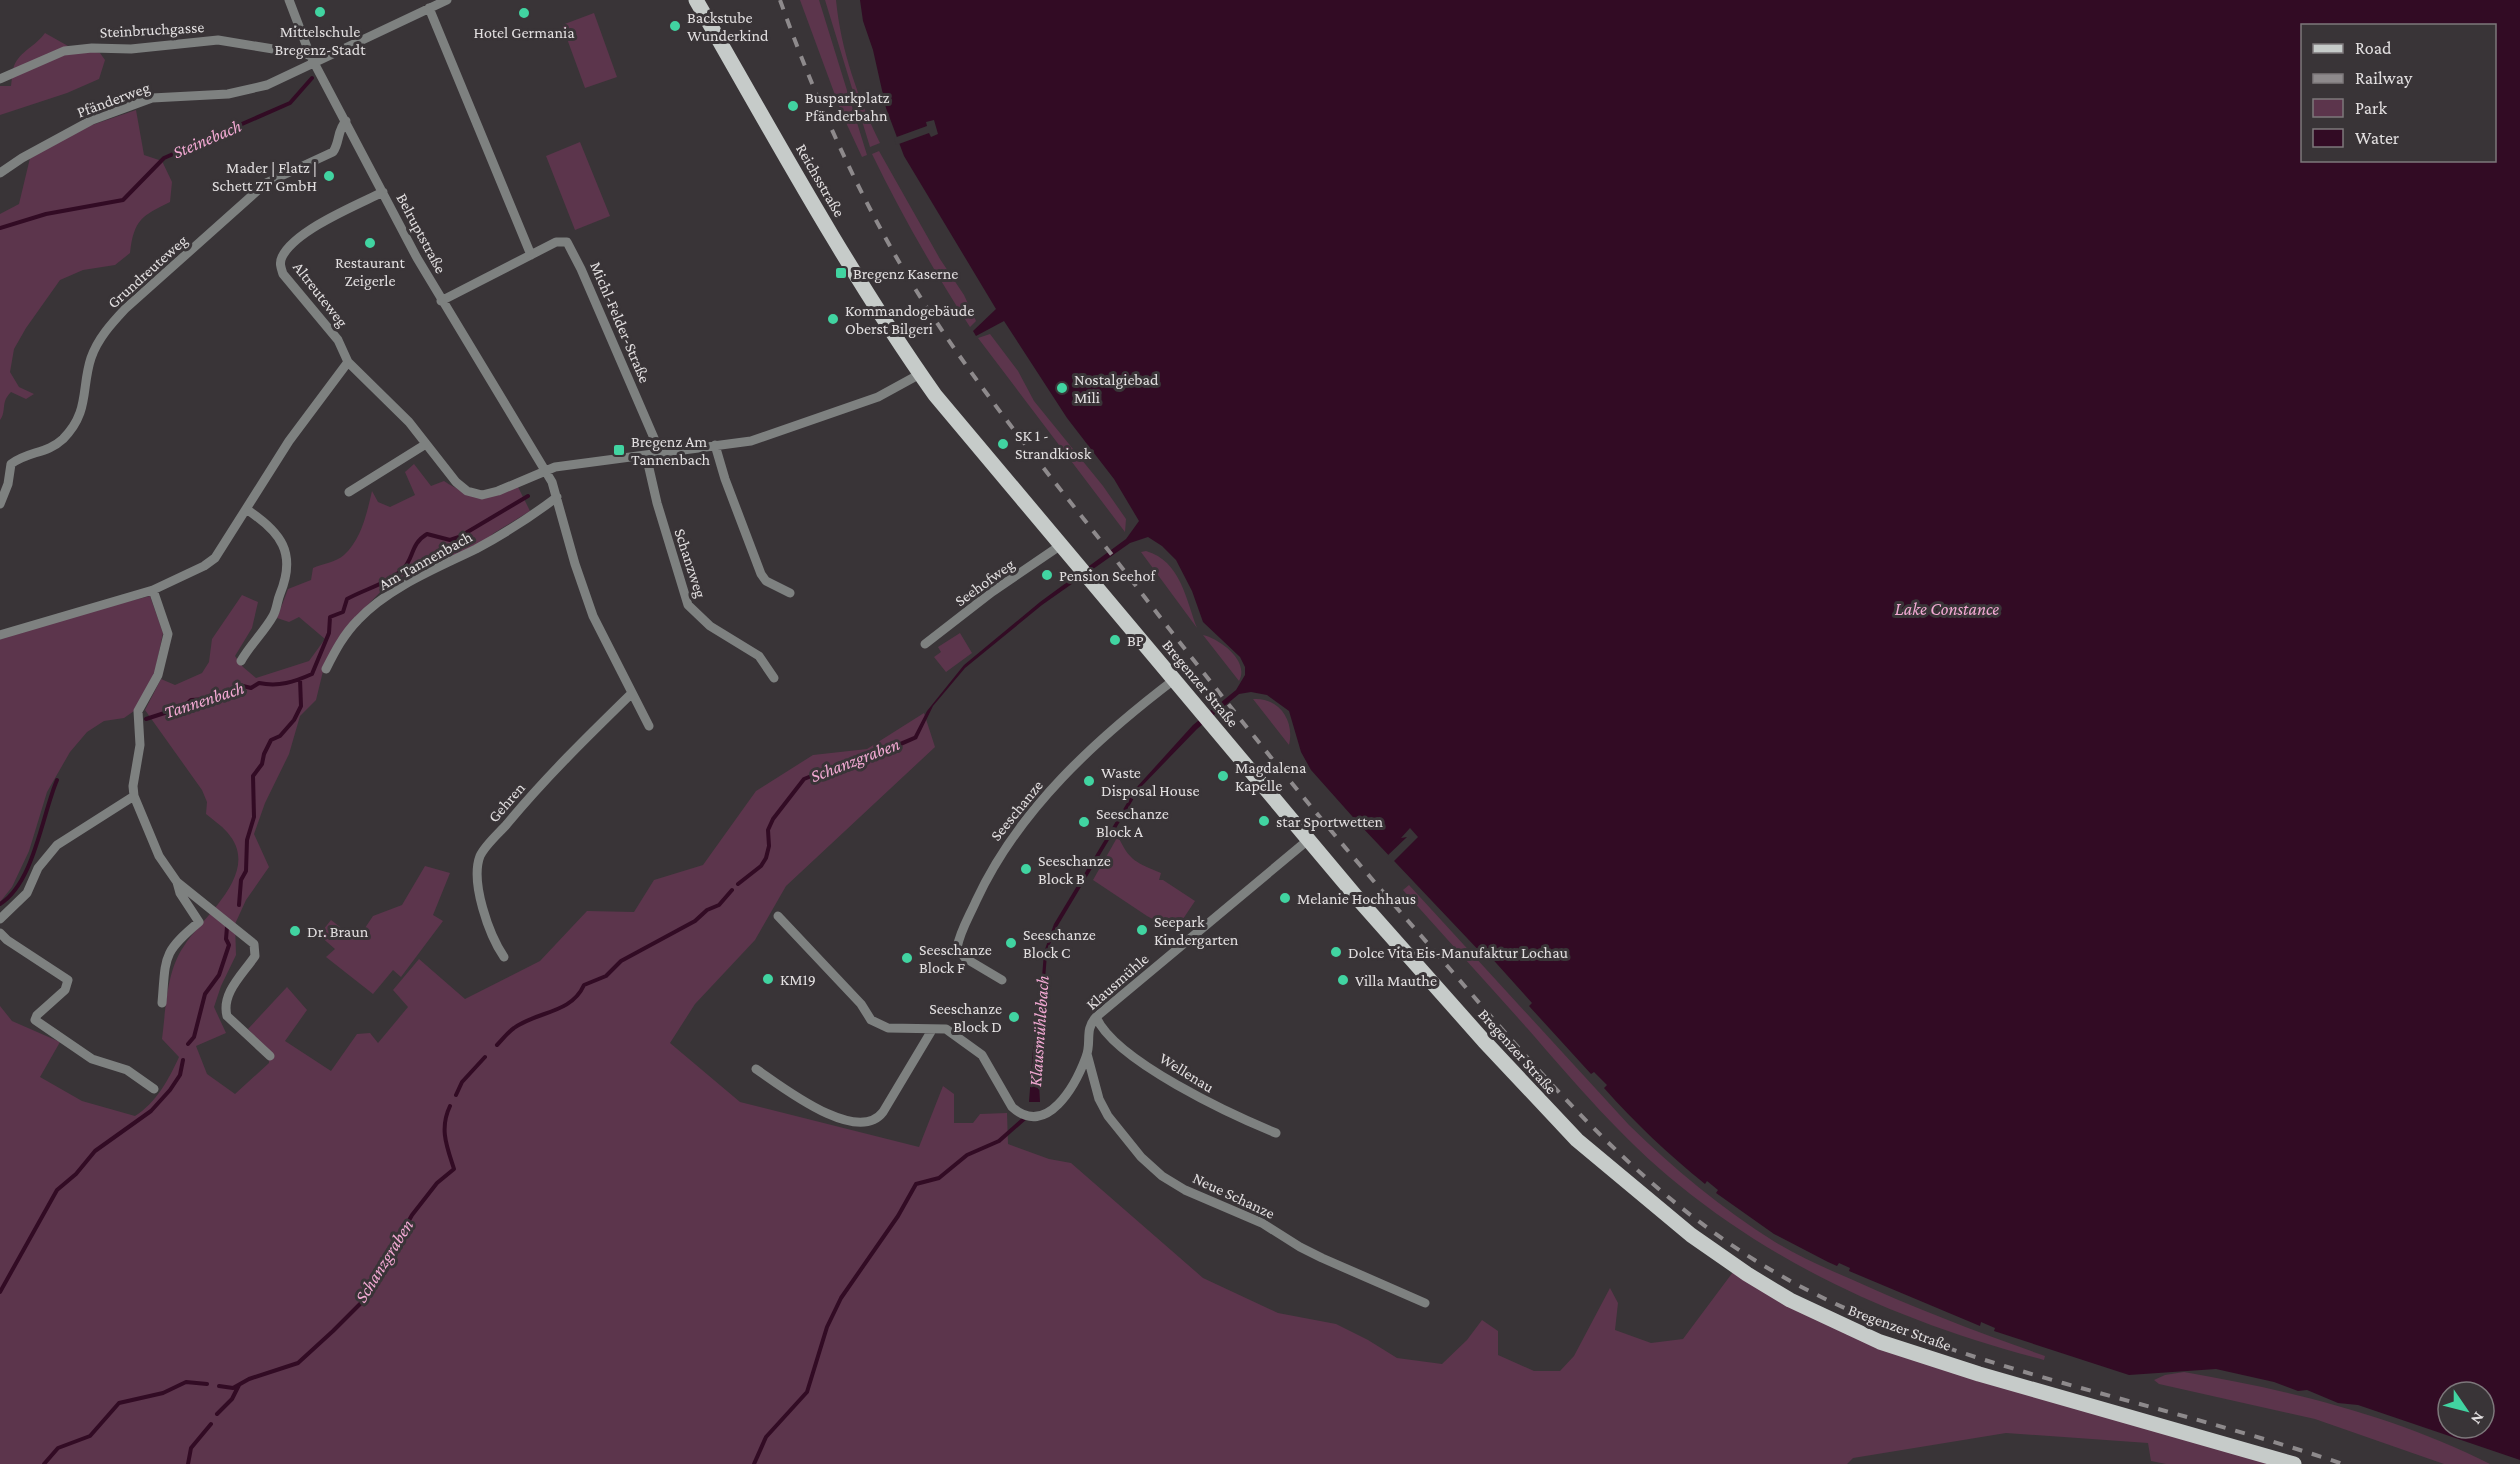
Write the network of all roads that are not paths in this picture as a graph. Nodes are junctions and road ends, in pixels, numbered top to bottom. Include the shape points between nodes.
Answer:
1 (289, 0) edge
2 (447, 0) edge
3 (696, 0) edge
4 (429, 8) junction
5 (312, 58) junction
6 (0, 79) edge
7 (346, 122) junction
8 (0, 173) edge
9 (383, 192) junction
10 (531, 255) junction
11 (441, 301) junction
12 (348, 362) junction
13 (920, 374) junction
14 (426, 444) junction
15 (715, 445) junction
16 (658, 453) junction
17 (646, 455) junction
18 (545, 470) junction
19 (349, 492) dead end
20 (557, 497) junction
21 (0, 504) edge
22 (246, 509) junction
23 (1060, 545) junction
24 (153, 590) junction
25 (790, 593) dead end
26 (0, 636) edge
27 (926, 644) dead end
28 (241, 661) dead end
29 (326, 669) dead end
30 (774, 678) dead end
31 (1175, 679) junction
32 (631, 694) junction
33 (649, 726) dead end
34 (134, 796) junction
35 (1308, 840) junction
36 (177, 882) junction
37 (778, 916) dead end
38 (0, 919) edge
39 (0, 933) edge
40 (504, 957) dead end
41 (1002, 980) dead end
42 (162, 1002) dead end
43 (1096, 1017) junction
44 (932, 1030) junction
45 (1087, 1054) junction
46 (270, 1056) dead end
47 (756, 1069) dead end
48 (154, 1089) dead end
49 (1276, 1133) dead end
50 (1425, 1303) dead end
51 (2294, 1464) edge

1 - 5 street, Belruptstraße
2 - 4 street, Pfänderweg
3 - 13 main road, Reichsstraße via 845,259
4 - 5 street, Pfänderweg
4 - 10 street
5 - 6 street, Steinbruchgasse via 218,40 131,49 92,48 64,51
5 - 7 street, Belruptstraße
5 - 8 street, Pfänderweg via 267,85 238,92 152,98 92,120
7 - 9 street, Belruptstraße
7 - 21 street, Grundreuteweg via 340,127 333,152 266,183 106,329 91,358 79,418 64,439 48,450 21,456 11,464
9 - 11 street, Belruptstraße
9 - 12 street, Altreuteweg via 314,227 281,257 283,274 338,340
10 - 11 street, Michl-Felder-Straße
10 - 16 street, Michl-Felder-Straße via 560,240 570,245
11 - 18 street, Belruptstraße
12 - 14 street
12 - 22 street via 289,441
13 - 15 street via 889,393 826,416 751,441
13 - 23 main road, Bregenzer Straße
14 - 18 street via 456,482 474,494 498,491
14 - 19 street
15 - 16 street
15 - 25 street via 761,574 766,581
16 - 17 street
17 - 18 street
17 - 30 street, Schanzweg via 688,605 710,626 759,656
18 - 20 street
20 - 29 street, Am Tannenbach via 477,548 430,570 373,608 349,630
20 - 32 street via 574,564 593,616
22 - 24 street via 215,558
22 - 28 street via 268,526 285,548 288,574 273,616
23 - 27 street, Seehofweg
23 - 31 main road, Bregenzer Straße
24 - 26 street
24 - 34 street via 168,634 158,675 138,711 140,745
31 - 35 main road, Bregenzer Straße
31 - 41 street, Seeschanze via 1066,774 1002,850 967,919 957,948 965,958
32 - 33 street
32 - 40 street, Gehren via 556,767 481,855 478,884 490,931
34 - 36 street via 159,856
34 - 38 street via 57,844 38,868 27,893
35 - 43 street, Klausmühle
35 - 51 main road, Bregenzer Straße via 1576,1140 1691,1235 1747,1274 1821,1315 1908,1352
36 - 42 street via 200,922 171,948 165,960
36 - 46 street via 254,944 255,956 228,992 225,1008 227,1016
37 - 44 street, Klausmühle via 861,1004 871,1020 888,1028
39 - 48 street via 68,980 65,990 35,1020 92,1059 127,1070
43 - 45 street, Klausmühle via 1088,1030
43 - 49 street, Wellenau via 1114,1041 1169,1079 1223,1111
44 - 45 street, Klausmühle via 946,1029 974,1048 991,1068 1012,1107 1032,1116 1048,1113 1061,1103
44 - 47 street via 883,1112 868,1122 851,1121 819,1109
45 - 50 street, Neue Schanze via 1099,1099 1108,1116 1162,1176 1262,1223 1322,1258

